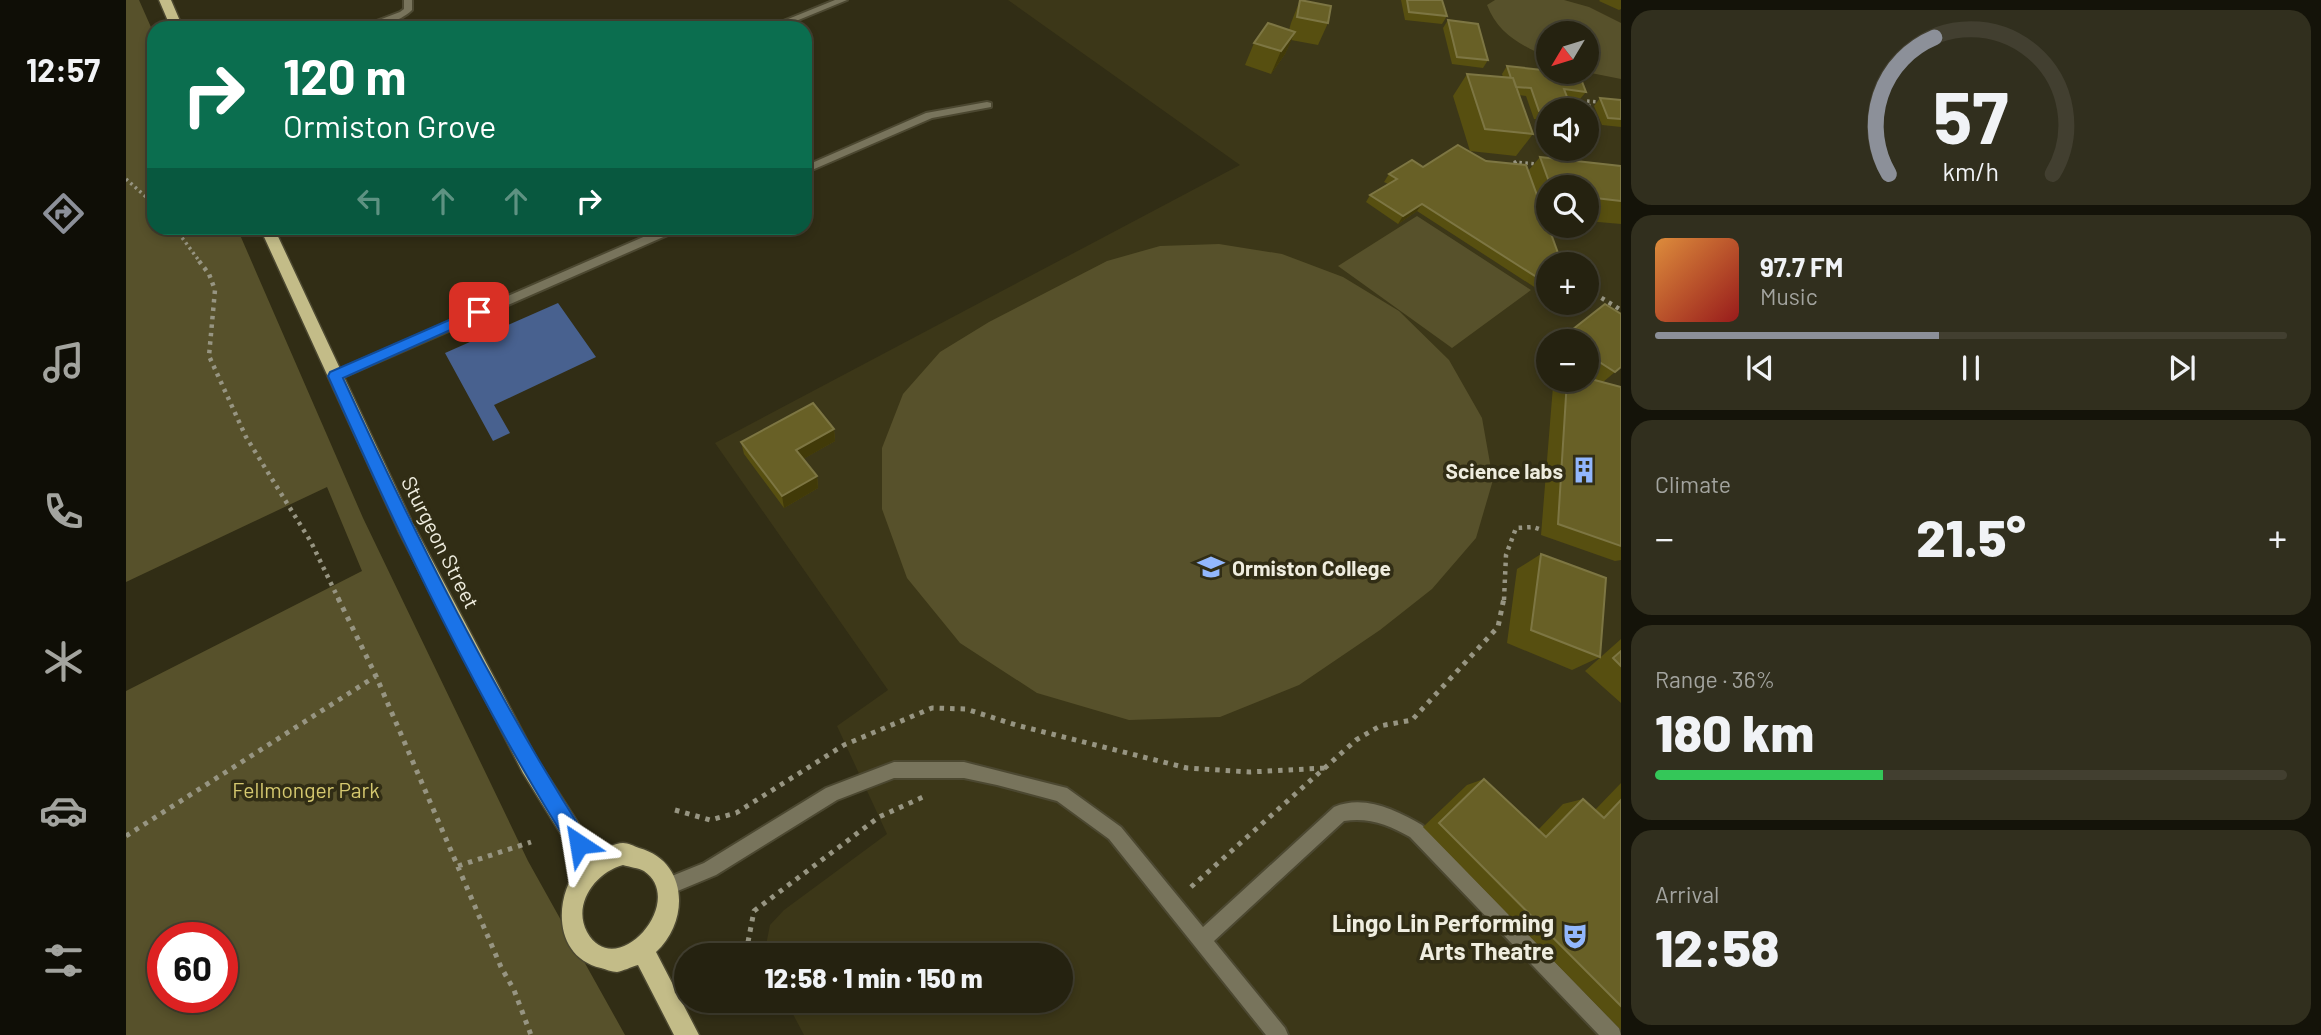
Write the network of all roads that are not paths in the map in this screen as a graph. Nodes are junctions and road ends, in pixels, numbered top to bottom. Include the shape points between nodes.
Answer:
1 (165, 0) edge
2 (408, 0) edge
3 (843, 0) edge
4 (174, 21) edge
5 (385, 21) edge
6 (789, 21) edge
7 (987, 105) dead end
8 (812, 167) edge
9 (273, 235) edge
10 (657, 235) edge
11 (335, 376) junction
12 (594, 867) junction
13 (668, 886) junction
14 (1202, 940) junction
15 (642, 950) junction
16 (687, 1035) edge
17 (1278, 1035) edge
18 (1612, 1035) edge

1 - 4 main road
2 - 5 street via 403,15
3 - 6 street
7 - 8 street via 930,115
9 - 11 main road, Sturgeon Street
10 - 11 street
11 - 12 main road, Sturgeon Street via 393,503 523,754
12 - 13 main road via 608,858 638,855 652,861
12 - 15 main road via 582,880 572,914 582,945 610,960
13 - 14 street via 710,869 832,794 861,782 894,770 964,770 1061,794 1115,833
13 - 15 main road via 665,921
14 - 17 street
14 - 18 street via 1340,813 1359,809 1378,813 1416,831
15 - 16 main road

